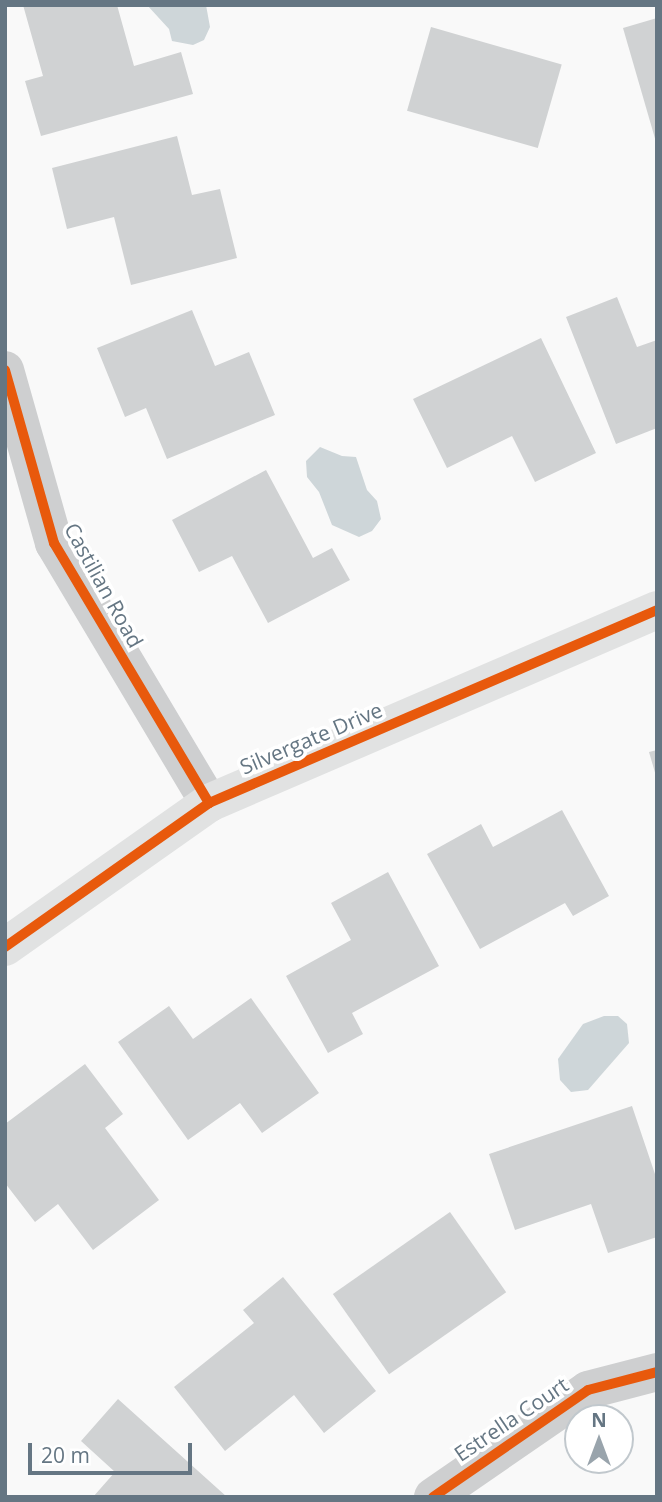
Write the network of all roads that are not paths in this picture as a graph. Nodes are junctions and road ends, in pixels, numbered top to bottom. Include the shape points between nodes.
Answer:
1 (5, 370) edge
2 (657, 610) edge
3 (209, 803) junction
4 (5, 947) edge
5 (657, 1372) edge
6 (433, 1497) edge

1 - 3 street, Castilian Road via 54,543
2 - 3 street, Silvergate Drive
3 - 4 street, Silvergate Drive
5 - 6 street, Estrella Court via 589,1390

